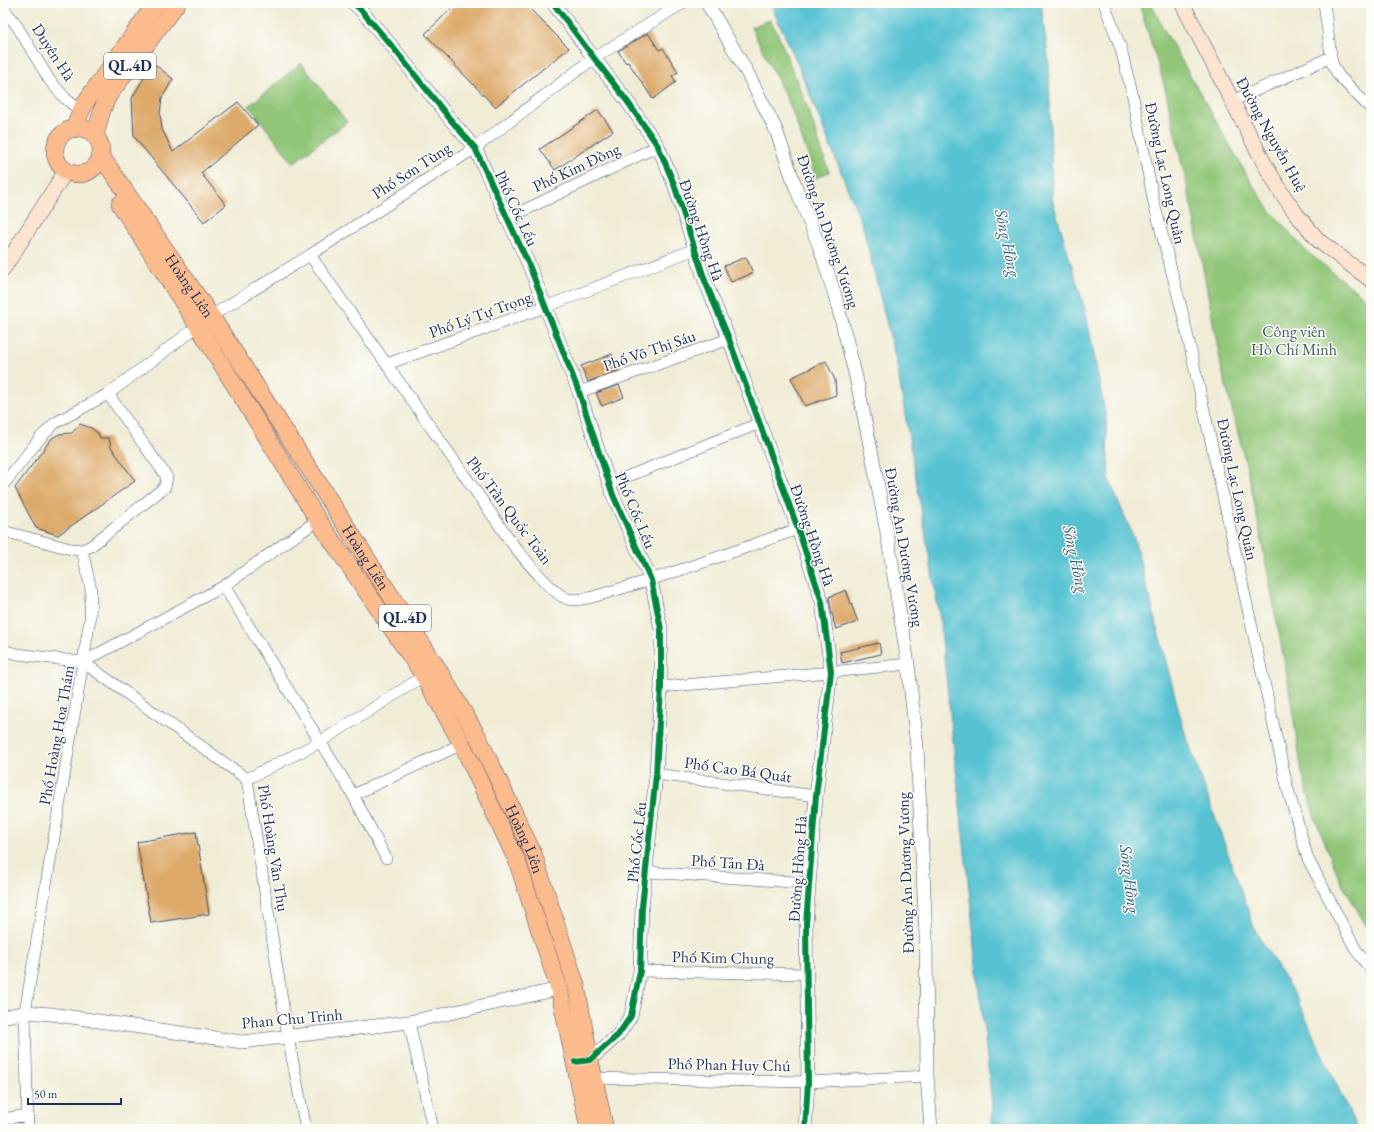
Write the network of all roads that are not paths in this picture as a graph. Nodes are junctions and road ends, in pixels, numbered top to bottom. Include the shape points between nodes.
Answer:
1 (156, 3) edge
2 (177, 3) edge
3 (554, 3) edge
4 (683, 3) edge
5 (707, 3) edge
6 (1104, 3) edge
7 (1182, 3) edge
8 (1324, 3) edge
9 (360, 5) edge
10 (3, 7) edge
11 (1331, 57) junction
12 (594, 58) junction
13 (1232, 101) junction
14 (1371, 109) edge
15 (81, 111) junction
16 (74, 129) junction
17 (95, 136) junction
18 (658, 146) junction
19 (475, 148) junction
20 (98, 162) junction
21 (66, 171) junction
22 (508, 218) junction
23 (695, 249) junction
24 (310, 255) junction
25 (3, 269) edge
26 (1371, 280) edge
27 (546, 307) junction
28 (204, 321) junction
29 (729, 339) junction
30 (387, 364) junction
31 (579, 392) junction
32 (108, 394) junction
33 (760, 423) junction
34 (609, 484) junction
35 (3, 485) edge
36 (335, 509) junction
37 (318, 520) junction
38 (798, 529) junction
39 (3, 531) edge
40 (82, 550) junction
41 (652, 580) junction
42 (224, 586) junction
43 (3, 650) edge
44 (83, 662) junction
45 (908, 664) junction
46 (431, 672) junction
47 (831, 672) junction
48 (662, 687) junction
49 (320, 742) junction
50 (462, 744) junction
51 (656, 774) junction
52 (247, 779) junction
53 (353, 795) junction
54 (816, 796) junction
55 (386, 858) dead end
56 (646, 872) junction
57 (808, 883) junction
58 (1371, 970) edge
59 (640, 971) junction
60 (806, 974) junction
61 (576, 985) junction
62 (559, 989) junction
63 (25, 1012) junction
64 (3, 1017) edge
65 (409, 1022) junction
66 (288, 1037) junction
67 (582, 1061) junction
68 (928, 1076) junction
69 (586, 1078) junction
70 (808, 1082) junction
71 (27, 1115) junction
72 (3, 1119) edge
73 (28, 1129) edge
74 (306, 1129) edge
75 (433, 1129) edge
76 (589, 1129) edge
77 (605, 1129) edge
78 (805, 1129) edge
79 (931, 1129) edge

1 - 15 main road, QL.4D
2 - 17 main road, QL.4D via 108,96
3 - 12 street, Đường Hồng Hà
4 - 12 street, Phố Sơn Tùng
5 - 45 street, Đường An Dương Vương via 748,74 776,130 836,299 856,377 874,467
6 - 58 street, Đường Lạc Long Quân via 1121,49 1133,97 1154,203 1183,315 1287,786 1308,859 1356,950
7 - 13 main road, Đường Nguyễn Huệ
8 - 11 street
9 - 19 street, Phố Cốc Lếu
10 - 15 street, Duyên Hà via 50,81
11 - 13 street
11 - 14 street via 1338,75
12 - 18 street, Đường Hồng Hà
12 - 19 street, Phố Sơn Tùng
13 - 26 main road, Đường Nguyễn Huệ via 1264,163 1297,215 1319,241
15 - 16 main road, QL.4D
16 - 17 main road via 86,129
16 - 21 main road via 60,136 56,143 56,158
17 - 20 main road via 101,145
18 - 22 street, Phố Kim Đồng
18 - 23 street, Đường Hồng Hà via 674,184
19 - 22 street, Phố Cốc Lếu
19 - 24 street, Phố Sơn Tùng
20 - 21 main road via 84,174
20 - 28 main road, Hoàng Liên / QL.4D
21 - 25 main road
22 - 27 street, Phố Cốc Lếu
23 - 27 street, Phố Lý Tự Trọng
23 - 29 street, Đường Hồng Hà
24 - 28 street, Phố Sơn Tùng
24 - 30 street, Phố Trần Quốc Toản
27 - 30 street, Phố Lý Tự Trọng
27 - 31 street, Phố Cốc Lếu
28 - 32 street, Phố Sơn Tùng
28 - 36 main road, Hoàng Liên / QL.4D
28 - 37 main road, Hoàng Liên / QL.4D
29 - 31 street, Phố Võ Thị Sáu
29 - 33 street, Đường Hồng Hà
30 - 41 street, Phố Trần Quốc Toản via 514,546 547,585 566,598 577,599
31 - 34 street, Phố Cốc Lếu
32 - 35 street, Phố Sơn Tùng via 56,423 41,437
32 - 40 street via 167,477 167,483 159,493 91,546
33 - 34 street
33 - 38 street, Đường Hồng Hà
34 - 41 street, Phố Cốc Lếu
36 - 37 main road
36 - 46 main road, Hoàng Liên / QL.4D
37 - 42 street, Phố Hoàng Hoa Thám
37 - 46 main road, Hoàng Liên / QL.4D
38 - 41 street, Phố Trần Quốc Toản
38 - 47 street, Đường Hồng Hà via 822,602
39 - 40 street
40 - 44 street via 91,588 90,619
41 - 48 street, Phố Cốc Lếu via 661,629
42 - 44 street, Phố Hoàng Hoa Thám
42 - 49 street
43 - 44 street, Phố Hoàng Văn Thụ
44 - 52 street, Phố Hoàng Văn Thụ
44 - 63 street, Phố Hoàng Hoa Thám
45 - 47 street
45 - 68 street, Đường An Dương Vương via 918,763 926,936
46 - 49 street
46 - 50 main road, Hoàng Liên / QL.4D
46 - 61 main road, Hoàng Liên / QL.4D via 478,737 532,853
47 - 48 street
47 - 54 street, Đường Hồng Hà
48 - 51 street, Phố Cốc Lếu
49 - 52 street
49 - 53 street
50 - 53 street
50 - 62 main road, Hoàng Liên / QL.4D via 517,861
51 - 54 street, Phố Cao Bá Quát
51 - 56 street, Phố Cốc Lếu
52 - 66 street, Phố Hoàng Văn Thụ
53 - 55 street
54 - 57 street, Đường Hồng Hà
56 - 57 street, Phố Tản Đà
56 - 59 street, Phố Cốc Lếu
57 - 60 street, Đường Hồng Hà
59 - 60 street, Phố Kim Chung
59 - 67 street, Phố Cốc Lếu via 631,1016 618,1035
60 - 70 street, Đường Hồng Hà
61 - 62 main road
61 - 67 main road, Hoàng Liên / QL.4D
62 - 65 street, Phan Chu Trinh
62 - 67 main road, Hoàng Liên / QL.4D
63 - 64 street, Phan Chu Trinh
63 - 66 street, Phan Chu Trinh via 242,1042
63 - 71 street, Phố Hoàng Hoa Thám
65 - 66 street, Phan Chu Trinh
65 - 75 street
66 - 74 street, Phố Hoàng Văn Thụ
67 - 69 main road, Hoàng Liên / QL.4D
68 - 70 street, Phố Phan Huy Chú
68 - 79 street, Đường An Dương Vương
69 - 70 street, Phố Phan Huy Chú
69 - 76 main road, Hoàng Liên / QL.4D
69 - 77 main road, Hoàng Liên / QL.4D
70 - 78 street, Đường Hồng Hà
71 - 72 street
71 - 73 street, Phố Hoàng Hoa Thám

